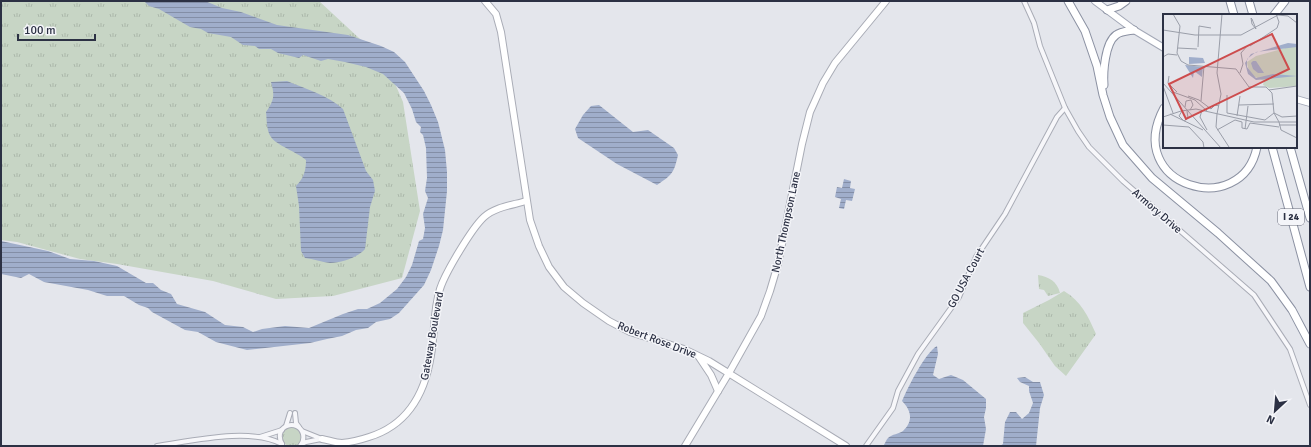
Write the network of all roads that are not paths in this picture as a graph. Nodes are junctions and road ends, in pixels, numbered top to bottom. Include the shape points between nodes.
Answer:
1 (485, 1) edge
2 (886, 1) edge
3 (1024, 1) edge
4 (1068, 1) edge
5 (1095, 1) edge
6 (1126, 1) edge
7 (1230, 1) edge
8 (1249, 1) edge
9 (1285, 1) edge
10 (1107, 10) junction
11 (1234, 14) edge
12 (1253, 14) edge
13 (1275, 14) edge
14 (1134, 30) junction
15 (1163, 47) edge
16 (1298, 100) edge
17 (1310, 103) edge
18 (1065, 108) junction
19 (1163, 110) edge
20 (1110, 117) junction
21 (1257, 148) edge
22 (1272, 148) edge
23 (1290, 148) edge
24 (526, 201) junction
25 (1310, 218) edge
26 (1310, 287) edge
27 (1310, 344) edge
28 (698, 356) junction
29 (729, 373) junction
30 (718, 391) junction
31 (1310, 405) edge
32 (284, 428) junction
33 (300, 429) junction
34 (259, 437) junction
35 (322, 439) junction
36 (283, 445) edge
37 (301, 445) edge
38 (157, 446) edge
39 (685, 446) edge
40 (846, 446) edge
41 (866, 446) edge

1 - 24 street, Robert Rose Drive via 496,14 501,32
2 - 29 street, North Thompson Lane via 835,63 810,112 770,291 759,319
3 - 18 street, Armory Drive
4 - 20 highway via 1085,31
5 - 10 street
6 - 10 highway
7 - 11 highway
8 - 12 highway
9 - 13 highway
10 - 14 street
14 - 15 street
14 - 20 highway via 1122,32 1113,39 1104,62 1103,84
16 - 17 street
18 - 31 street, Armory Drive via 1089,146 1118,177 1254,295 1290,348
18 - 41 street, GO USA Court via 1005,214 976,257 959,297 918,354 898,391 893,408
19 - 21 highway via 1155,130 1157,156 1172,176 1190,186 1216,188 1240,177
20 - 27 highway via 1123,145 1152,178 1271,281 1292,310
22 - 26 highway, I 24
23 - 25 highway, I 24
24 - 28 street, Robert Rose Drive via 539,246 549,267 564,287 609,321 630,332
24 - 35 street, Gateway Boulevard via 500,208 484,217 448,272 440,288 435,309 428,371 412,408 398,423 372,436 341,443
28 - 29 street, Robert Rose Drive
28 - 30 street via 712,375
29 - 30 street, North Thompson Lane
29 - 40 street, Robert Rose Drive
30 - 39 street, North Thompson Lane
32 - 33 street via 293,425
32 - 33 street via 292,413
32 - 34 street
32 - 36 street via 280,437
33 - 35 street
33 - 37 street via 304,439
34 - 36 street
34 - 38 street via 201,439
35 - 37 street

